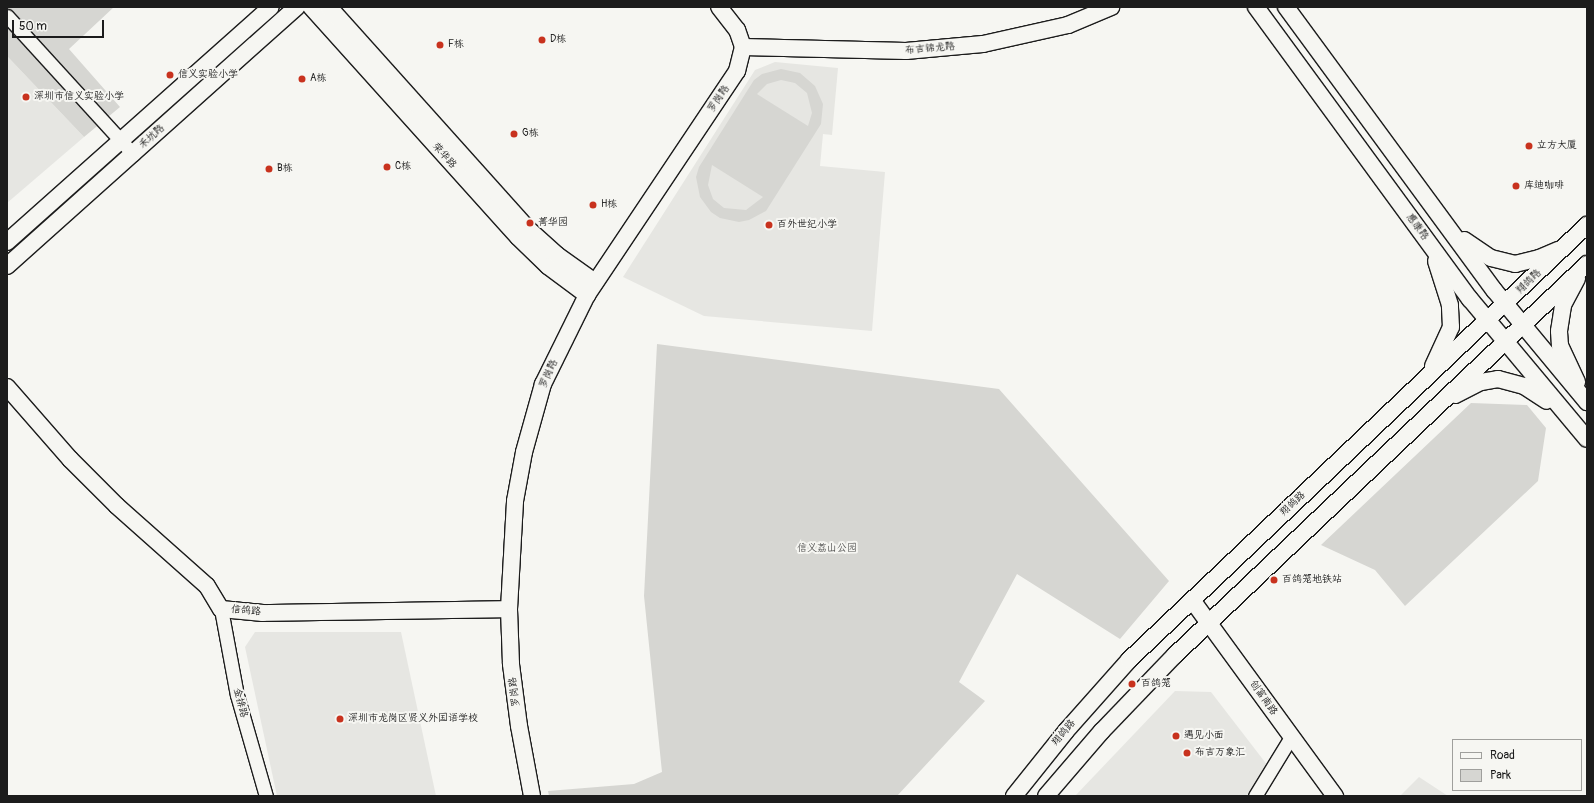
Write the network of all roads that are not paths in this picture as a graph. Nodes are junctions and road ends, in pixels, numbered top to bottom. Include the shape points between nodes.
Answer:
1 (271, 7) edge
2 (297, 7) edge
3 (312, 7) edge
4 (329, 7) edge
5 (719, 7) edge
6 (1111, 7) edge
7 (1256, 7) edge
8 (1286, 7) edge
9 (7, 16) edge
10 (743, 47) junction
11 (120, 140) junction
12 (133, 154) junction
13 (1587, 225) edge
14 (1448, 227) junction
15 (1428, 241) junction
16 (7, 242) edge
17 (1568, 244) junction
18 (1587, 264) edge
19 (7, 266) edge
20 (591, 289) junction
21 (1506, 304) junction
22 (1488, 321) junction
23 (1522, 324) junction
24 (1504, 341) junction
25 (1422, 384) junction
26 (7, 387) edge
27 (1587, 402) edge
28 (1433, 408) junction
29 (1565, 415) junction
30 (1587, 439) edge
31 (1192, 600) junction
32 (221, 609) junction
33 (508, 609) junction
34 (1210, 622) junction
35 (1291, 737) junction
36 (266, 796) edge
37 (532, 796) edge
38 (1014, 796) edge
39 (1046, 796) edge
40 (1255, 796) edge
41 (1336, 796) edge

1 - 11 street, 禾坑路
2 - 12 street, 禾坑路
3 - 20 street, 荣华路 via 518,237 548,266
4 - 20 street, 荣华路 via 527,228
5 - 10 street via 737,30
6 - 10 street, 布吉锦龙路 via 1068,25 983,44 906,51
7 - 15 street, 惠康路
8 - 14 street
9 - 11 street
10 - 20 street, 罗岗路 via 737,71
11 - 12 street
11 - 16 street, 禾坑路
12 - 19 street, 禾坑路
13 - 17 street, 翔鸽路
14 - 17 street via 1479,251 1502,262 1524,263
14 - 21 street
15 - 22 street, 惠康路
15 - 25 street via 1446,288 1451,328 1441,353
17 - 21 street, 翔鸽路
18 - 23 street
18 - 27 street via 1563,305 1559,331 1560,346
20 - 33 street, 罗岗路 via 543,384 524,452 515,501
21 - 22 street, 翔鸽路
21 - 23 street
22 - 24 street, 惠康路
22 - 25 street, 翔鸽路
23 - 24 street
23 - 27 street
24 - 28 street
24 - 29 street, 惠康路
25 - 31 street, 翔鸽路
26 - 32 street, 信鸽路 via 70,459 117,506 207,586
28 - 29 street via 1466,388 1498,379 1524,386
28 - 34 street
29 - 30 street, 惠康路
31 - 34 street, 创富南路
31 - 38 street, 翔鸽路 via 1096,695
32 - 33 street, 信鸽路 via 263,613
32 - 36 street, 金排路 via 237,696
33 - 37 street, 罗岗路 via 511,664
34 - 35 street, 创富南路
34 - 39 street via 1136,695
35 - 40 street
35 - 41 street, 创富南路

